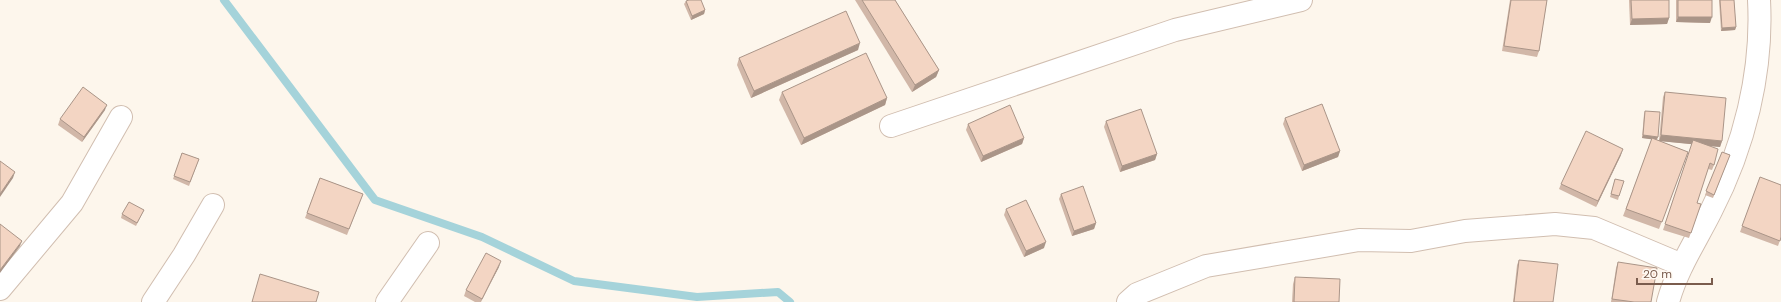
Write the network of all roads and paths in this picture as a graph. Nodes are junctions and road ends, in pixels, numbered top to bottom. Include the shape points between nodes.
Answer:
1 (1301, 0) edge
2 (1759, 0) edge
3 (121, 117) dead end
4 (891, 126) dead end
5 (213, 205) dead end
6 (428, 243) dead end
7 (1682, 265) junction
8 (0, 289) edge
9 (152, 302) edge
10 (387, 302) edge
11 (1128, 302) edge
12 (1668, 302) edge

1 - 4 street via 1175,30
2 - 7 street via 1760,19 1753,94 1737,150 1712,211
3 - 8 street via 72,203
5 - 9 street via 184,255
6 - 10 street
7 - 11 street via 1594,228 1555,224 1465,231 1411,241 1359,240 1206,266 1137,294
7 - 12 street

